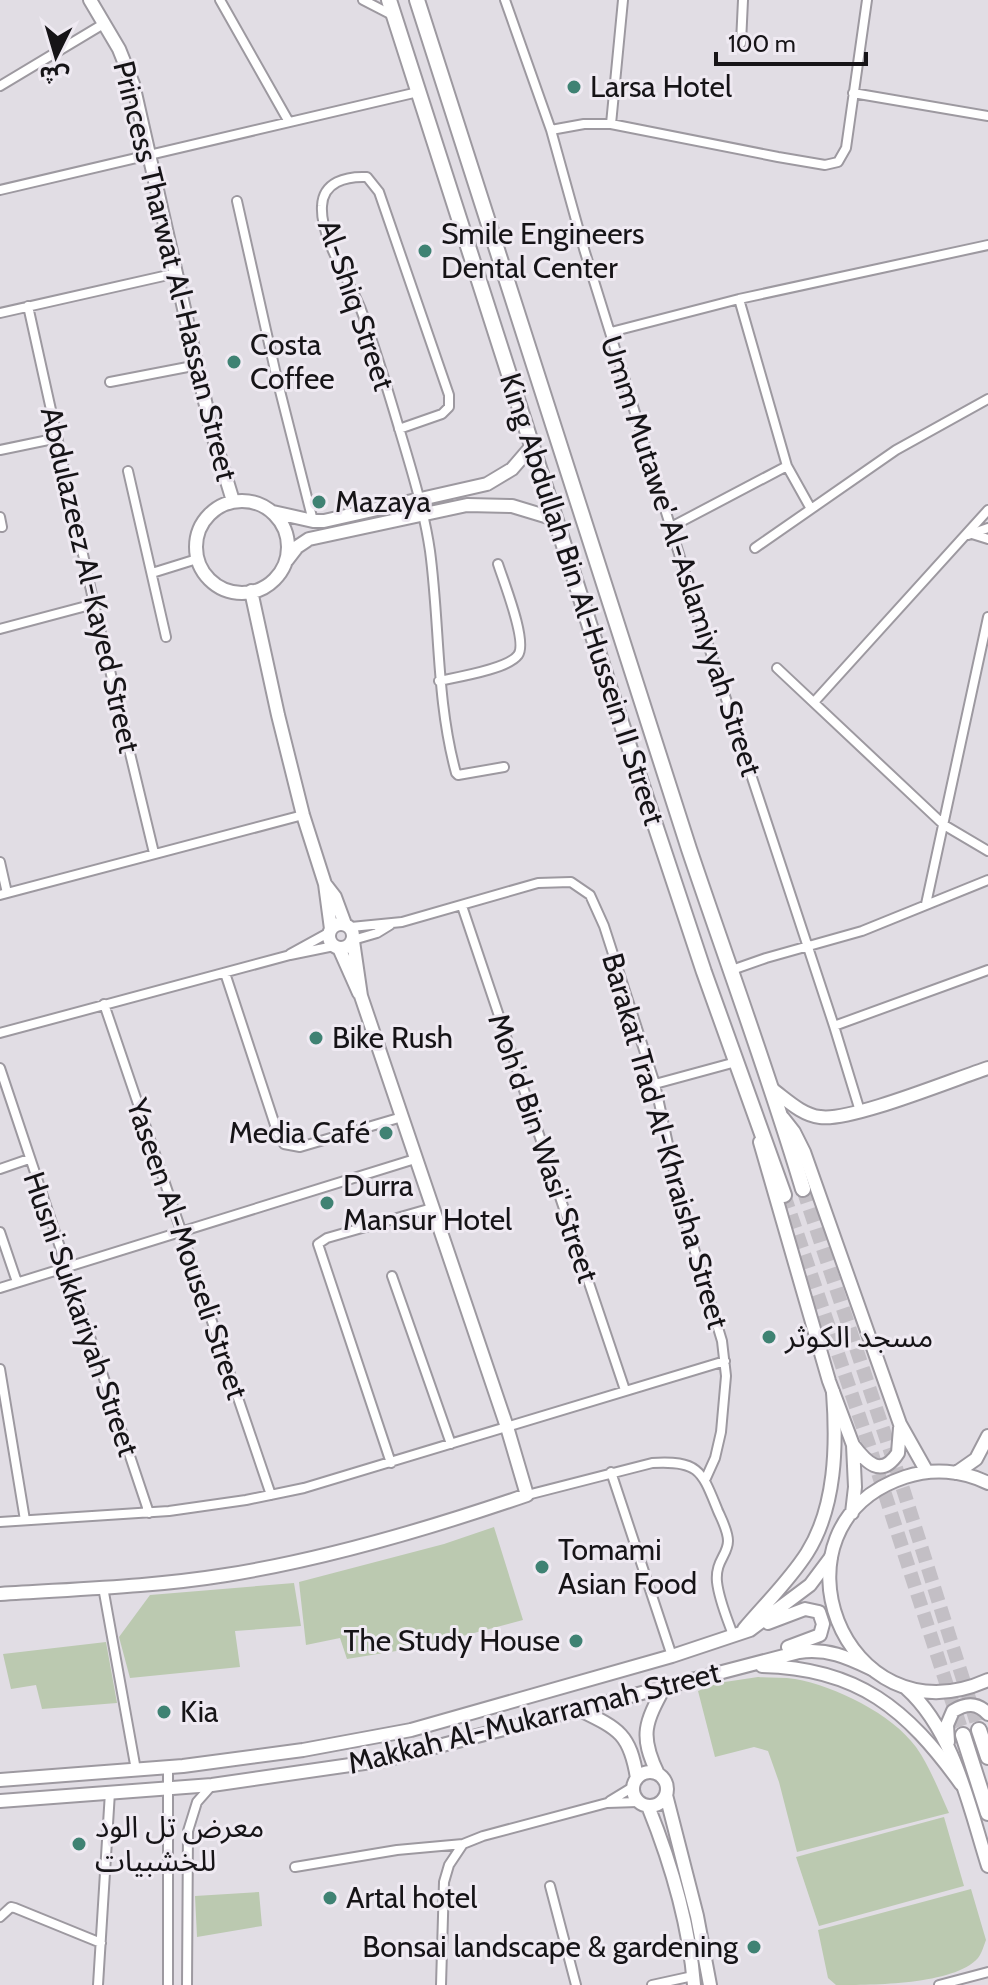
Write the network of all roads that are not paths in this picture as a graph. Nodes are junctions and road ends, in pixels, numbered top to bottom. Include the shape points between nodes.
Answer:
1 (90, 0) edge
2 (220, 0) edge
3 (363, 0) edge
4 (389, 0) edge
5 (417, 0) edge
6 (505, 0) edge
7 (623, 0) edge
8 (743, 0) edge
9 (867, 0) edge
10 (394, 16) junction
11 (105, 23) junction
12 (741, 43) dead end
13 (0, 86) edge
14 (418, 92) junction
15 (853, 93) junction
16 (988, 116) edge
17 (289, 122) junction
18 (611, 124) junction
19 (551, 130) junction
20 (150, 156) junction
21 (0, 190) edge
22 (237, 201) dead end
23 (988, 245) edge
24 (177, 273) junction
25 (739, 299) junction
26 (28, 306) junction
27 (0, 313) edge
28 (611, 332) junction
29 (198, 365) junction
30 (110, 382) dead end
31 (988, 399) edge
32 (399, 429) junction
33 (58, 438) junction
34 (531, 447) junction
35 (0, 450) edge
36 (787, 466) junction
37 (128, 471) dead end
38 (233, 501) junction
39 (420, 507) junction
40 (811, 509) junction
41 (988, 510) edge
42 (273, 512) junction
43 (0, 517) edge
44 (555, 519) junction
45 (988, 519) edge
46 (313, 521) junction
47 (2, 527) dead end
48 (671, 527) junction
49 (988, 528) edge
50 (968, 535) junction
51 (988, 539) edge
52 (755, 548) dead end
53 (197, 559) junction
54 (285, 563) junction
55 (498, 564) dead end
56 (152, 573) junction
57 (251, 591) junction
58 (94, 604) junction
59 (988, 617) edge
60 (0, 629) edge
61 (166, 637) dead end
62 (777, 668) dead end
63 (439, 681) junction
64 (815, 701) junction
65 (504, 767) dead end
66 (303, 815) junction
67 (944, 825) junction
68 (988, 851) edge
69 (154, 853) junction
70 (0, 862) edge
71 (988, 880) edge
72 (325, 884) junction
73 (4, 894) edge
74 (926, 904) junction
75 (462, 906) junction
76 (330, 930) junction
77 (350, 933) junction
78 (336, 947) junction
79 (808, 947) junction
80 (290, 955) junction
81 (736, 969) junction
82 (988, 970) edge
83 (225, 973) junction
84 (361, 996) junction
85 (104, 1004) junction
86 (834, 1026) junction
87 (0, 1033) edge
88 (736, 1062) junction
89 (0, 1068) edge
90 (988, 1068) edge
91 (655, 1084) junction
92 (772, 1089) junction
93 (860, 1111) junction
94 (781, 1115) junction
95 (402, 1117) junction
96 (758, 1123) junction
97 (29, 1159) junction
98 (415, 1159) junction
99 (0, 1169) edge
100 (803, 1189) tunnel mouth
101 (784, 1195) tunnel mouth
102 (432, 1208) junction
103 (181, 1231) junction
104 (0, 1232) edge
105 (65, 1267) junction
106 (392, 1276) dead end
107 (17, 1282) junction
108 (0, 1288) edge
109 (725, 1361) junction
110 (0, 1369) edge
111 (625, 1390) junction
112 (833, 1392) junction
113 (900, 1424) junction
114 (507, 1427) junction
115 (988, 1436) edge
116 (451, 1444) junction
117 (853, 1445) junction
118 (391, 1463) junction
119 (611, 1472) junction
120 (927, 1472) junction
121 (956, 1473) junction
122 (706, 1478) junction
123 (988, 1483) edge
124 (271, 1495) junction
125 (527, 1495) junction
126 (149, 1513) junction
127 (25, 1520) junction
128 (0, 1522) edge
129 (846, 1522) junction
130 (831, 1557) junction
131 (103, 1587) junction
132 (0, 1594) edge
133 (741, 1633) junction
134 (672, 1656) junction
135 (747, 1666) junction
136 (872, 1669) junction
137 (706, 1675) junction
138 (988, 1680) edge
139 (903, 1685) junction
140 (665, 1686) junction
141 (580, 1710) junction
142 (988, 1714) edge
143 (979, 1730) tunnel mouth
144 (963, 1735) tunnel mouth
145 (950, 1751) junction
146 (988, 1757) edge
147 (168, 1767) junction
148 (136, 1770) junction
149 (658, 1774) junction
150 (0, 1780) edge
151 (635, 1782) junction
152 (961, 1784) junction
153 (212, 1785) junction
154 (168, 1789) junction
155 (110, 1792) junction
156 (666, 1795) junction
157 (0, 1801) edge
158 (607, 1803) junction
159 (643, 1804) junction
160 (988, 1813) edge
161 (463, 1844) junction
162 (988, 1866) edge
163 (295, 1867) dead end
164 (550, 1886) dead end
165 (0, 1917) edge
166 (101, 1943) junction
167 (988, 1972) edge
168 (693, 1980) edge
169 (951, 1983) junction
170 (98, 1985) edge
171 (168, 1985) edge
172 (187, 1985) edge
173 (441, 1985) edge
174 (576, 1985) edge
175 (652, 1985) edge
176 (710, 1985) edge
177 (939, 1985) edge
178 (974, 1985) edge

1 - 11 street, Princess Tharwat Al-Hassan Street
2 - 17 street
3 - 10 street
4 - 10 highway, King Abdullah Bin Al-Hussein II Street
5 - 81 highway, King Abdullah Bin Al-Hussein II Street
6 - 19 street, Umm Mutawe' Al-Aslamiyyah Street
7 - 18 street
8 - 12 street
9 - 15 street
10 - 14 highway, King Abdullah Bin Al-Hussein II Street
11 - 13 street
11 - 20 street, Princess Tharwat Al-Hassan Street via 130,73
14 - 17 street
14 - 34 highway, King Abdullah Bin Al-Hussein II Street
15 - 16 street
15 - 18 street via 844,155 833,165
17 - 20 street
18 - 19 street
19 - 28 street, Umm Mutawe' Al-Aslamiyyah Street
20 - 21 street
20 - 24 street, Princess Tharwat Al-Hassan Street
22 - 46 street
23 - 25 street
24 - 26 street
24 - 29 street, Princess Tharwat Al-Hassan Street
25 - 28 street
25 - 36 street
26 - 27 street
26 - 33 street, Abdulazeez Al-Kayed Street
28 - 48 street, Umm Mutawe' Al-Aslamiyyah Street
29 - 30 street
29 - 38 street, Princess Tharwat Al-Hassan Street
31 - 40 street via 896,450
32 - 32 street, Al-Shiq Street via 360,307 323,218 328,187 356,177 367,177 379,192 449,395 449,407 442,414
32 - 39 street, Al-Shiq Street
33 - 35 street
33 - 58 street, Abdulazeez Al-Kayed Street
34 - 39 street via 496,481
34 - 44 highway, King Abdullah Bin Al-Hussein II Street
36 - 40 street
36 - 48 street
37 - 56 street
38 - 42 street
38 - 53 street via 203,522
39 - 44 street via 498,504
39 - 46 street
39 - 54 street via 309,539
39 - 63 street, Al-Shiq Street via 430,549
40 - 52 street
41 - 50 street
42 - 46 street
42 - 54 street via 287,536
43 - 47 street
44 - 88 highway, King Abdullah Bin Al-Hussein II Street
45 - 50 street
48 - 79 street, Umm Mutawe' Al-Aslamiyyah Street
49 - 50 street
50 - 51 street
50 - 64 street
53 - 56 street
53 - 57 street via 218,586
54 - 57 street via 272,581
55 - 63 street via 518,631 518,656
56 - 61 street
57 - 66 street
58 - 60 street
58 - 69 street, Abdulazeez Al-Kayed Street
59 - 67 street
62 - 64 street
63 - 65 street, Al-Shiq Street via 456,773
64 - 67 street
66 - 69 street
66 - 72 street
67 - 68 street
67 - 74 street
69 - 73 street
70 - 73 street
71 - 74 street
72 - 76 street
72 - 77 street
74 - 79 street
75 - 77 street, Barakat Trad Al-Khraisha Street via 377,933
75 - 91 street, Barakat Trad Al-Khraisha Street via 538,883 571,882 582,888 604,926
75 - 111 street, Moh'd Bin Wasi' Street
76 - 77 street via 339,923
76 - 78 street
76 - 80 street
77 - 78 street via 347,947
77 - 84 street
78 - 80 street
78 - 84 street
79 - 81 street
79 - 86 street, Umm Mutawe' Al-Aslamiyyah Street
80 - 83 street
81 - 92 highway, King Abdullah Bin Al-Hussein II Street
82 - 86 street
83 - 85 street
83 - 95 street via 284,1144 300,1147
84 - 95 street
85 - 87 street
85 - 103 street, Yaseen Al-Mouseli Street
86 - 93 street, Umm Mutawe' Al-Aslamiyyah Street
88 - 91 street
88 - 96 highway, King Abdullah Bin Al-Hussein II Street
89 - 97 street, Husni Sukkariyah Street
90 - 93 street
91 - 109 street, Barakat Trad Al-Khraisha Street via 682,1209
92 - 93 street via 818,1117
92 - 94 highway, King Abdullah Bin Al-Hussein II Street
94 - 100 highway, King Abdullah Bin Al-Hussein II Street
94 - 113 street via 804,1152
95 - 98 street
96 - 101 highway, King Abdullah Bin Al-Hussein II Street
96 - 112 street via 764,1161
97 - 99 street
97 - 105 street, Husni Sukkariyah Street
98 - 102 street
98 - 103 street
102 - 114 street
102 - 118 street via 318,1244
103 - 105 street
103 - 124 street, Yaseen Al-Mouseli Street
104 - 107 street
105 - 107 street
105 - 126 street, Husni Sukkariyah Street
106 - 116 street
107 - 108 street
109 - 111 street, Barakat Trad Al-Khraisha Street
109 - 122 street, Barakat Trad Al-Khraisha Street via 721,1432
110 - 127 street
111 - 114 street, Barakat Trad Al-Khraisha Street
112 - 117 street
112 - 133 street via 832,1476 815,1540
113 - 117 street via 898,1453 888,1464 868,1463
113 - 120 street
114 - 116 street, Barakat Trad Al-Khraisha Street
114 - 125 street
115 - 121 street via 976,1459
116 - 118 street, Barakat Trad Al-Khraisha Street
117 - 129 street via 853,1512
118 - 124 street, Barakat Trad Al-Khraisha Street
119 - 122 street via 668,1462 695,1468
119 - 125 street
119 - 134 street
120 - 121 street
120 - 129 street via 881,1488
121 - 123 street
122 - 133 street via 728,1535 717,1580
124 - 126 street, Barakat Trad Al-Khraisha Street
125 - 131 street via 286,1563 224,1576
126 - 127 street, Barakat Trad Al-Khraisha Street
127 - 128 street, Barakat Trad Al-Khraisha Street
129 - 130 street
130 - 133 street, Makkah Al-Mukarramah Street via 810,1585
130 - 136 street via 828,1578 835,1619
131 - 132 street
131 - 148 street
133 - 134 street, Makkah Al-Mukarramah Street
133 - 137 street via 805,1609 819,1612 823,1624 822,1633 812,1640
134 - 147 street, Makkah Al-Mukarramah Street via 411,1730
135 - 136 street, Makkah Al-Mukarramah Street via 814,1650
135 - 137 street, Makkah Al-Mukarramah Street
135 - 152 street via 808,1670 839,1677 868,1692 898,1711
136 - 139 street, Makkah Al-Mukarramah Street
137 - 140 street, Makkah Al-Mukarramah Street
138 - 139 street via 937,1691
139 - 145 street
140 - 141 street, Makkah Al-Mukarramah Street
140 - 149 street via 645,1729
141 - 151 street via 624,1736 631,1748
141 - 153 street, Makkah Al-Mukarramah Street via 414,1754
142 - 145 street via 971,1704 953,1711 947,1725
143 - 146 highway
144 - 160 highway
145 - 152 street
147 - 148 street, Makkah Al-Mukarramah Street
147 - 154 street
148 - 150 street, Makkah Al-Mukarramah Street
149 - 151 street via 647,1772
149 - 156 street via 666,1783
151 - 158 street
151 - 159 street
152 - 162 street
153 - 154 street, Makkah Al-Mukarramah Street
153 - 172 street via 197,1802 188,1831
154 - 155 street, Makkah Al-Mukarramah Street
154 - 171 street
155 - 157 street, Makkah Al-Mukarramah Street
155 - 166 street
156 - 159 street via 659,1804
156 - 176 street
158 - 159 street
158 - 161 street
159 - 168 street via 665,1848
161 - 163 street
161 - 173 street via 444,1882
164 - 174 street
165 - 166 street via 15,1908
166 - 170 street
167 - 169 street
168 - 175 street
169 - 177 street
169 - 178 street

